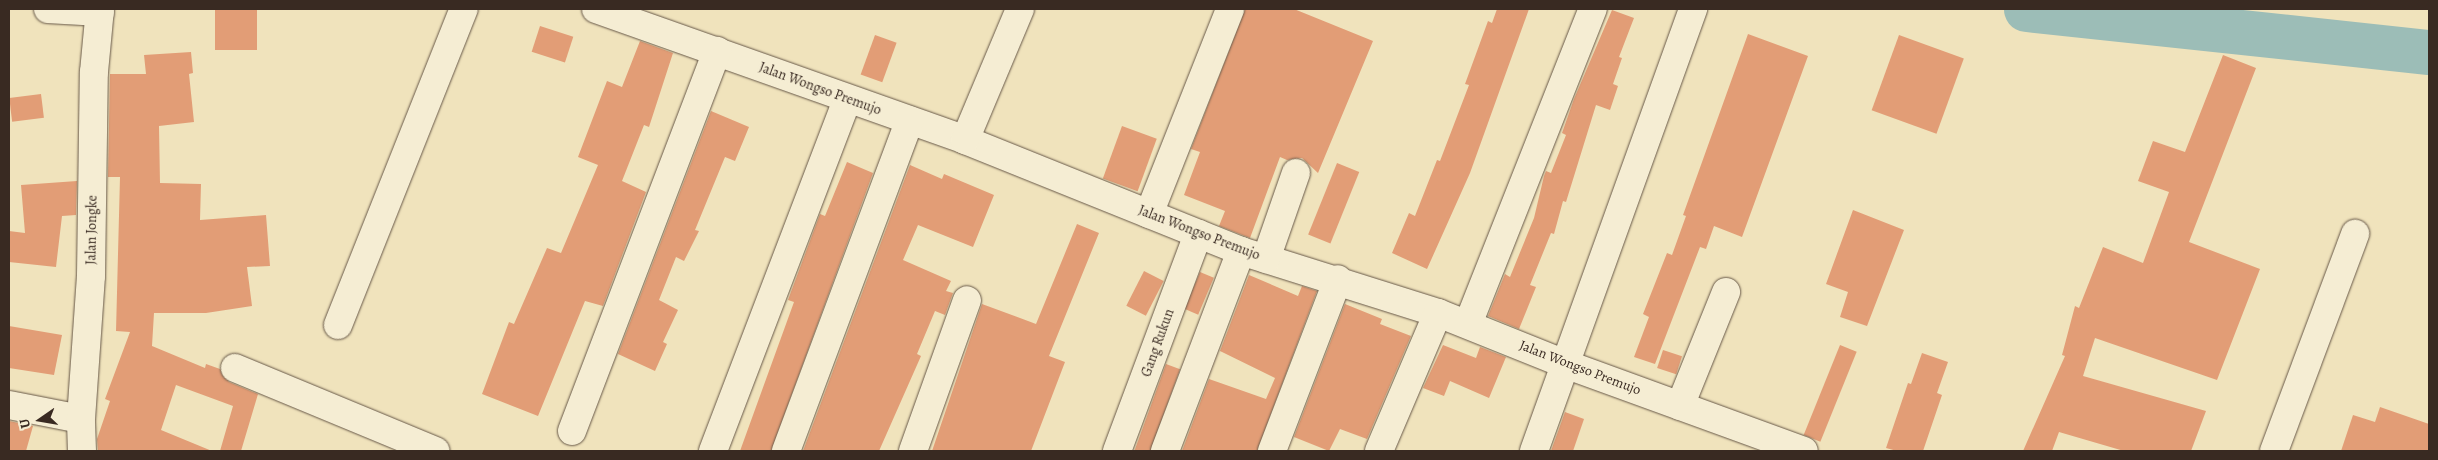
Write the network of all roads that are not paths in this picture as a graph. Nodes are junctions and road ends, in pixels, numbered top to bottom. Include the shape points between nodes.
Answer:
1 (48, 9) edge
2 (464, 9) edge
3 (596, 9) edge
4 (1020, 9) edge
5 (1230, 9) edge
6 (1593, 9) edge
7 (1692, 9) edge
8 (100, 10) edge
9 (717, 51) junction
10 (847, 100) junction
11 (910, 120) junction
12 (965, 140) junction
13 (1296, 173) dead end
14 (1149, 214) junction
15 (1198, 234) junction
16 (2355, 234) dead end
17 (1254, 255) junction
18 (1338, 279) junction
19 (1726, 292) dead end
20 (967, 300) dead end
21 (1438, 313) junction
22 (1468, 324) junction
23 (338, 325) dead end
24 (1565, 364) junction
25 (235, 368) dead end
26 (9, 405) edge
27 (1680, 406) junction
28 (80, 419) junction
29 (572, 431) dead end
30 (82, 451) edge
31 (435, 451) edge
32 (713, 451) edge
33 (786, 451) edge
34 (913, 451) edge
35 (1117, 451) edge
36 (1165, 451) edge
37 (1272, 451) edge
38 (1379, 451) edge
39 (1534, 451) edge
40 (1804, 451) edge
41 (2274, 451) edge

1 - 8 street
2 - 23 street
3 - 9 street, Jalan Wongso Premujo
4 - 12 street
5 - 14 street
6 - 22 street
7 - 24 street
8 - 28 street, Jalan Jongke via 94,72 91,276
9 - 10 street, Jalan Wongso Premujo
9 - 29 street
10 - 11 street, Jalan Wongso Premujo
10 - 32 street
11 - 12 street, Jalan Wongso Premujo
11 - 33 street
12 - 14 street, Jalan Wongso Premujo
13 - 17 street
14 - 15 street, Jalan Wongso Premujo
15 - 17 street, Jalan Wongso Premujo
15 - 35 street, Gang Rukun
16 - 41 street
17 - 18 street, Jalan Wongso Premujo
17 - 36 street
18 - 21 street, Jalan Wongso Premujo
18 - 37 street
19 - 27 street
20 - 34 street
21 - 22 street, Jalan Wongso Premujo
21 - 38 street
22 - 24 street, Jalan Wongso Premujo
24 - 27 street, Jalan Wongso Premujo
24 - 39 street
25 - 31 street
26 - 28 street
27 - 40 street, Jalan Wongso Premujo
28 - 30 street, Jalan Jongke

